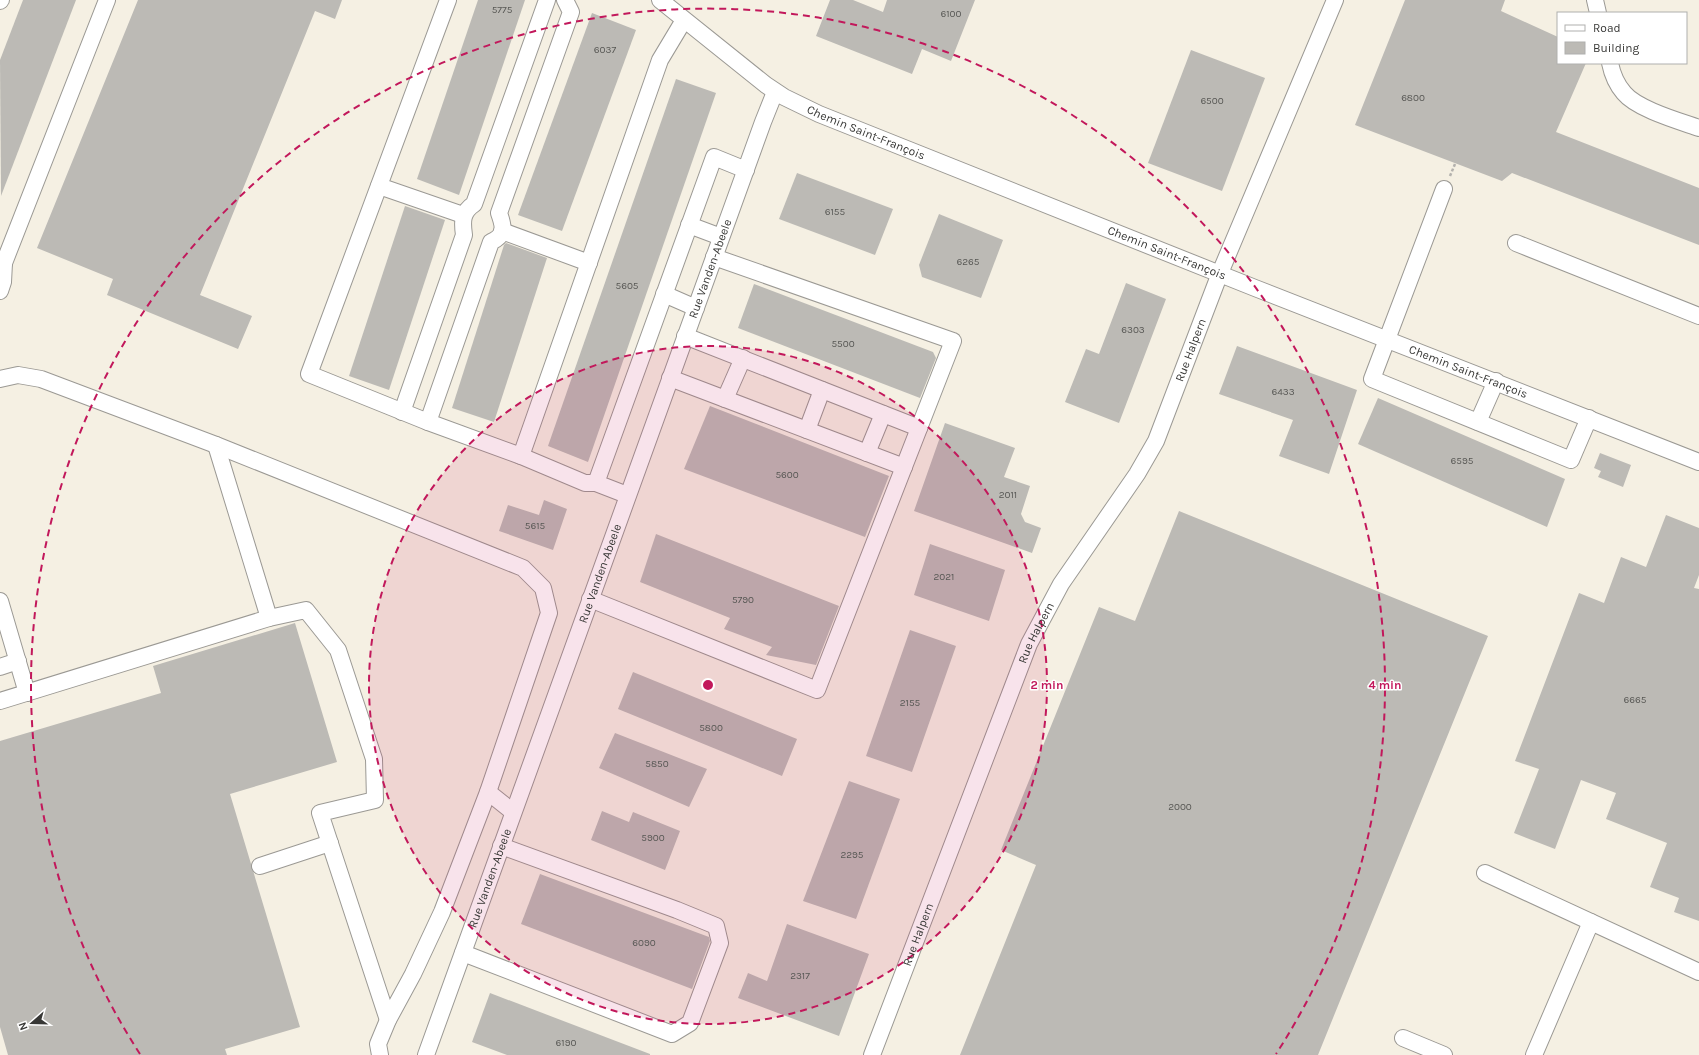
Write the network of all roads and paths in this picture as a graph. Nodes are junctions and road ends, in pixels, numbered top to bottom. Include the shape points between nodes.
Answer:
1 (107, 0) edge
2 (448, 0) edge
3 (547, 0) edge
4 (565, 0) edge
5 (660, 0) edge
6 (1335, 0) edge
7 (1595, 0) edge
8 (1598, 12) edge
9 (684, 20) junction
10 (1610, 64) edge
11 (775, 92) junction
12 (1699, 128) edge
13 (1455, 164) dead end
14 (746, 170) junction
15 (1447, 184) joint
16 (379, 186) junction
17 (463, 215) junction
18 (689, 225) junction
19 (502, 231) junction
20 (721, 237) junction
21 (1516, 243) dead end
22 (714, 258) junction
23 (2, 262) edge
24 (589, 263) junction
25 (1220, 274) junction
26 (0, 291) edge
27 (664, 294) junction
28 (696, 308) junction
29 (1699, 316) edge
30 (686, 336) junction
31 (1387, 339) junction
32 (743, 358) junction
33 (670, 378) junction
34 (0, 379) edge
35 (1496, 382) junction
36 (822, 390) junction
37 (725, 399) junction
38 (402, 412) junction
39 (883, 414) junction
40 (1588, 418) junction
41 (428, 422) junction
42 (1478, 422) junction
43 (919, 428) junction
44 (807, 430) junction
45 (216, 445) junction
46 (867, 453) junction
47 (522, 456) junction
48 (1699, 462) edge
49 (904, 467) junction
50 (596, 483) junction
51 (627, 495) junction
52 (590, 598) junction
53 (0, 601) edge
54 (269, 618) junction
55 (18, 661) junction
56 (0, 667) edge
57 (27, 693) junction
58 (0, 701) edge
59 (488, 792) junction
60 (513, 812) junction
61 (330, 843) junction
62 (501, 846) junction
63 (260, 866) dead end
64 (1485, 873) dead end
65 (1591, 922) junction
66 (463, 953) junction
67 (1699, 972) edge
68 (388, 1020) junction
69 (1403, 1038) dead end
70 (380, 1055) edge
71 (426, 1055) edge
72 (872, 1055) edge
73 (1444, 1055) edge
74 (1534, 1055) edge

1 - 23 street
2 - 16 street
3 - 17 street via 474,204
4 - 19 street via 571,12 499,213
5 - 9 street, Chemin Saint-François
6 - 25 street, Rue Halpern
7 - 8 street
9 - 11 street, Chemin Saint-François
9 - 24 street via 660,60
10 - 12 street via 1612,73 1624,94 1643,106
11 - 14 street, Rue Vanden-Abeele
11 - 25 street, Chemin Saint-François via 819,114
13 - 15 path
14 - 18 street via 714,157
14 - 20 street, Rue Vanden-Abeele
15 - 31 street
16 - 17 street
16 - 38 street via 309,374
17 - 38 street via 464,235
18 - 20 street
18 - 27 street
19 - 24 street
19 - 41 street via 498,239 491,242
20 - 22 street, Rue Vanden-Abeele
21 - 29 street
22 - 28 street, Rue Vanden-Abeele
22 - 43 street via 953,341
23 - 26 street via 3,282
24 - 47 street
25 - 31 street, Chemin Saint-François
25 - 72 street, Rue Halpern via 1156,441 1137,474 1061,584 1029,644
27 - 28 street
27 - 50 street
28 - 30 street, Rue Vanden-Abeele
30 - 32 street
30 - 33 street, Rue Vanden-Abeele
31 - 35 street, Chemin Saint-François
31 - 42 street via 1372,380
32 - 36 street
32 - 37 street
33 - 37 street
33 - 51 street, Rue Vanden-Abeele
34 - 45 street via 18,375 42,379
35 - 40 street, Chemin Saint-François
35 - 42 street
36 - 39 street
36 - 44 street
37 - 44 street
38 - 41 street
39 - 43 street
39 - 46 street
40 - 42 street via 1571,460
40 - 48 street, Chemin Saint-François
41 - 47 street
43 - 49 street
44 - 46 street
45 - 54 street
45 - 59 street via 522,568 543,588 549,613
46 - 49 street
47 - 50 street via 585,483
49 - 52 street via 817,690
50 - 51 street
51 - 52 street, Rue Vanden-Abeele
52 - 60 street, Rue Vanden-Abeele
53 - 55 street
54 - 57 street
54 - 61 street via 306,610 338,650 374,760 375,800 320,812
55 - 56 street
55 - 57 street
57 - 58 street
59 - 60 street
59 - 68 street via 442,912
60 - 62 street, Rue Vanden-Abeele
61 - 63 street
61 - 68 street
62 - 66 street, Rue Vanden-Abeele
62 - 66 street via 716,926 720,943 690,1023 672,1034
64 - 65 street
65 - 67 street
65 - 74 street
66 - 71 street, Rue Vanden-Abeele
68 - 70 street via 378,1044
69 - 73 street

